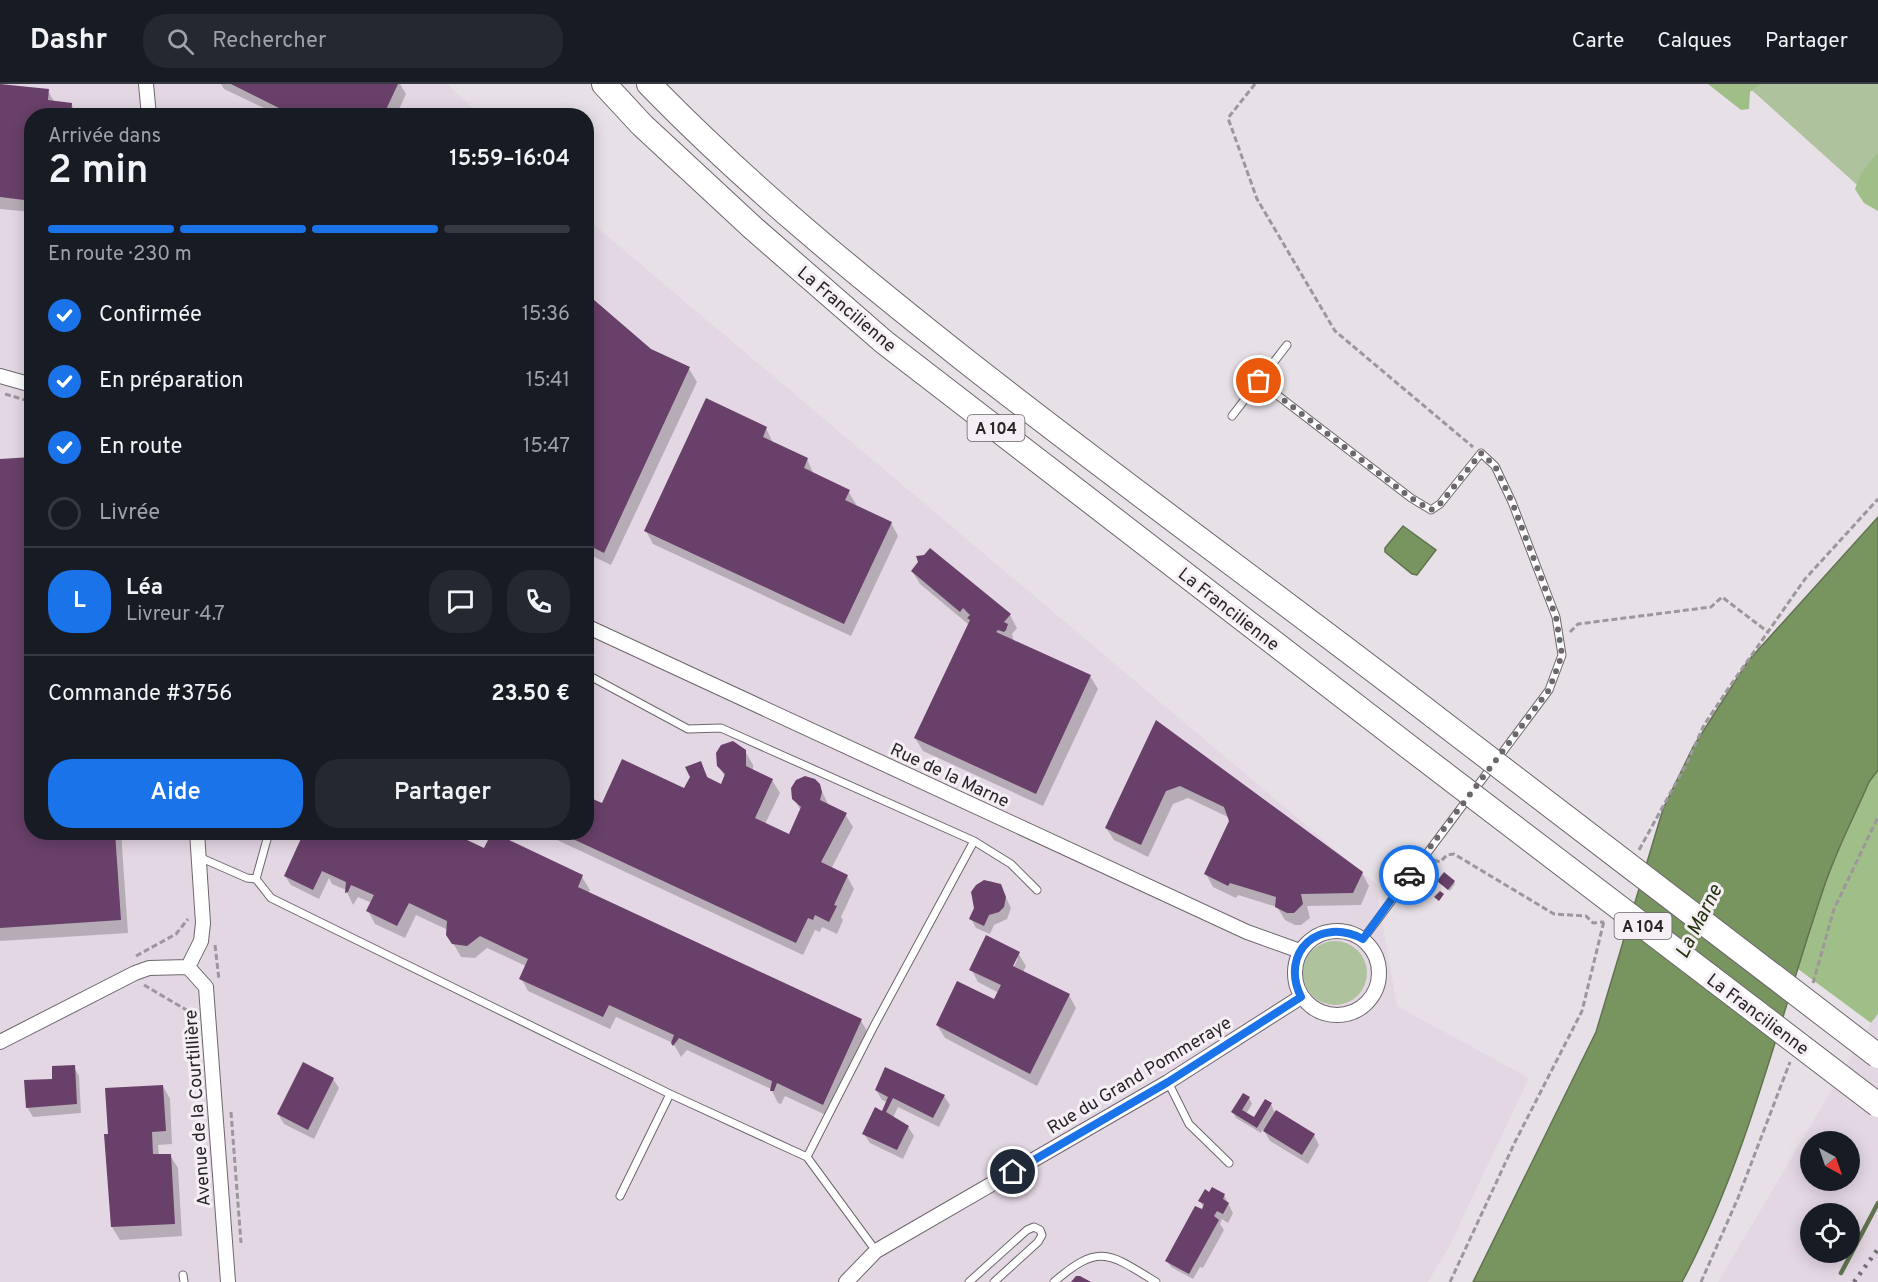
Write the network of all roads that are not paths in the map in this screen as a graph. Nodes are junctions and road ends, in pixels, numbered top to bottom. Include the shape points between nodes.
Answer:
1 (146, 84) edge
2 (604, 84) edge
3 (650, 84) edge
4 (148, 108) edge
5 (1287, 345) dead end
6 (0, 376) edge
7 (1259, 381) junction
8 (24, 384) edge
9 (1232, 416) dead end
10 (594, 630) edge
11 (594, 679) edge
12 (198, 840) edge
13 (266, 840) edge
14 (974, 841) junction
15 (199, 856) junction
16 (256, 879) junction
17 (1037, 890) dead end
18 (1363, 939) junction
19 (1300, 951) junction
20 (188, 967) junction
21 (1301, 997) junction
22 (0, 1042) edge
23 (1878, 1056) edge
24 (1168, 1082) junction
25 (670, 1094) junction
26 (1878, 1105) edge
27 (807, 1158) junction
28 (1229, 1163) dead end
29 (620, 1196) dead end
30 (876, 1251) junction
31 (228, 1282) edge
32 (846, 1282) edge
33 (969, 1282) edge
34 (994, 1282) edge
35 (1054, 1282) edge
36 (1156, 1282) edge

1 - 4 street
2 - 26 highway, La Francilienne / A 104, bridge via 642,125 753,228 884,342
3 - 23 highway, La Francilienne / A 104, bridge via 750,183 908,315
5 - 7 lane
6 - 8 street
7 - 9 lane
7 - 18 lane via 1431,510 1481,453 1495,466 1512,502 1556,617 1562,655 1549,690
10 - 19 street, Rue de la Marne via 1247,932
11 - 14 lane via 688,729 721,728
12 - 15 street
13 - 16 lane
14 - 17 lane via 1011,864
14 - 27 lane
15 - 16 lane
15 - 20 street via 201,941
16 - 25 lane via 271,898 306,918
18 - 19 street via 1344,931 1322,933
18 - 21 street via 1373,950 1379,979 1366,1004 1339,1016 1318,1011
19 - 21 street via 1294,974
20 - 22 street via 149,968 135,973
20 - 31 street, Avenue de la Courtillière via 206,987
21 - 24 street, Rue du Grand Pommeraye
24 - 28 lane via 1189,1124
24 - 30 street, Rue du Grand Pommeraye
25 - 27 lane
25 - 29 lane
27 - 30 lane
30 - 32 street, Rue du Grand Pommeraye
33 - 34 lane via 1027,1230 1040,1230 1038,1242
35 - 36 lane via 1090,1256 1124,1263

